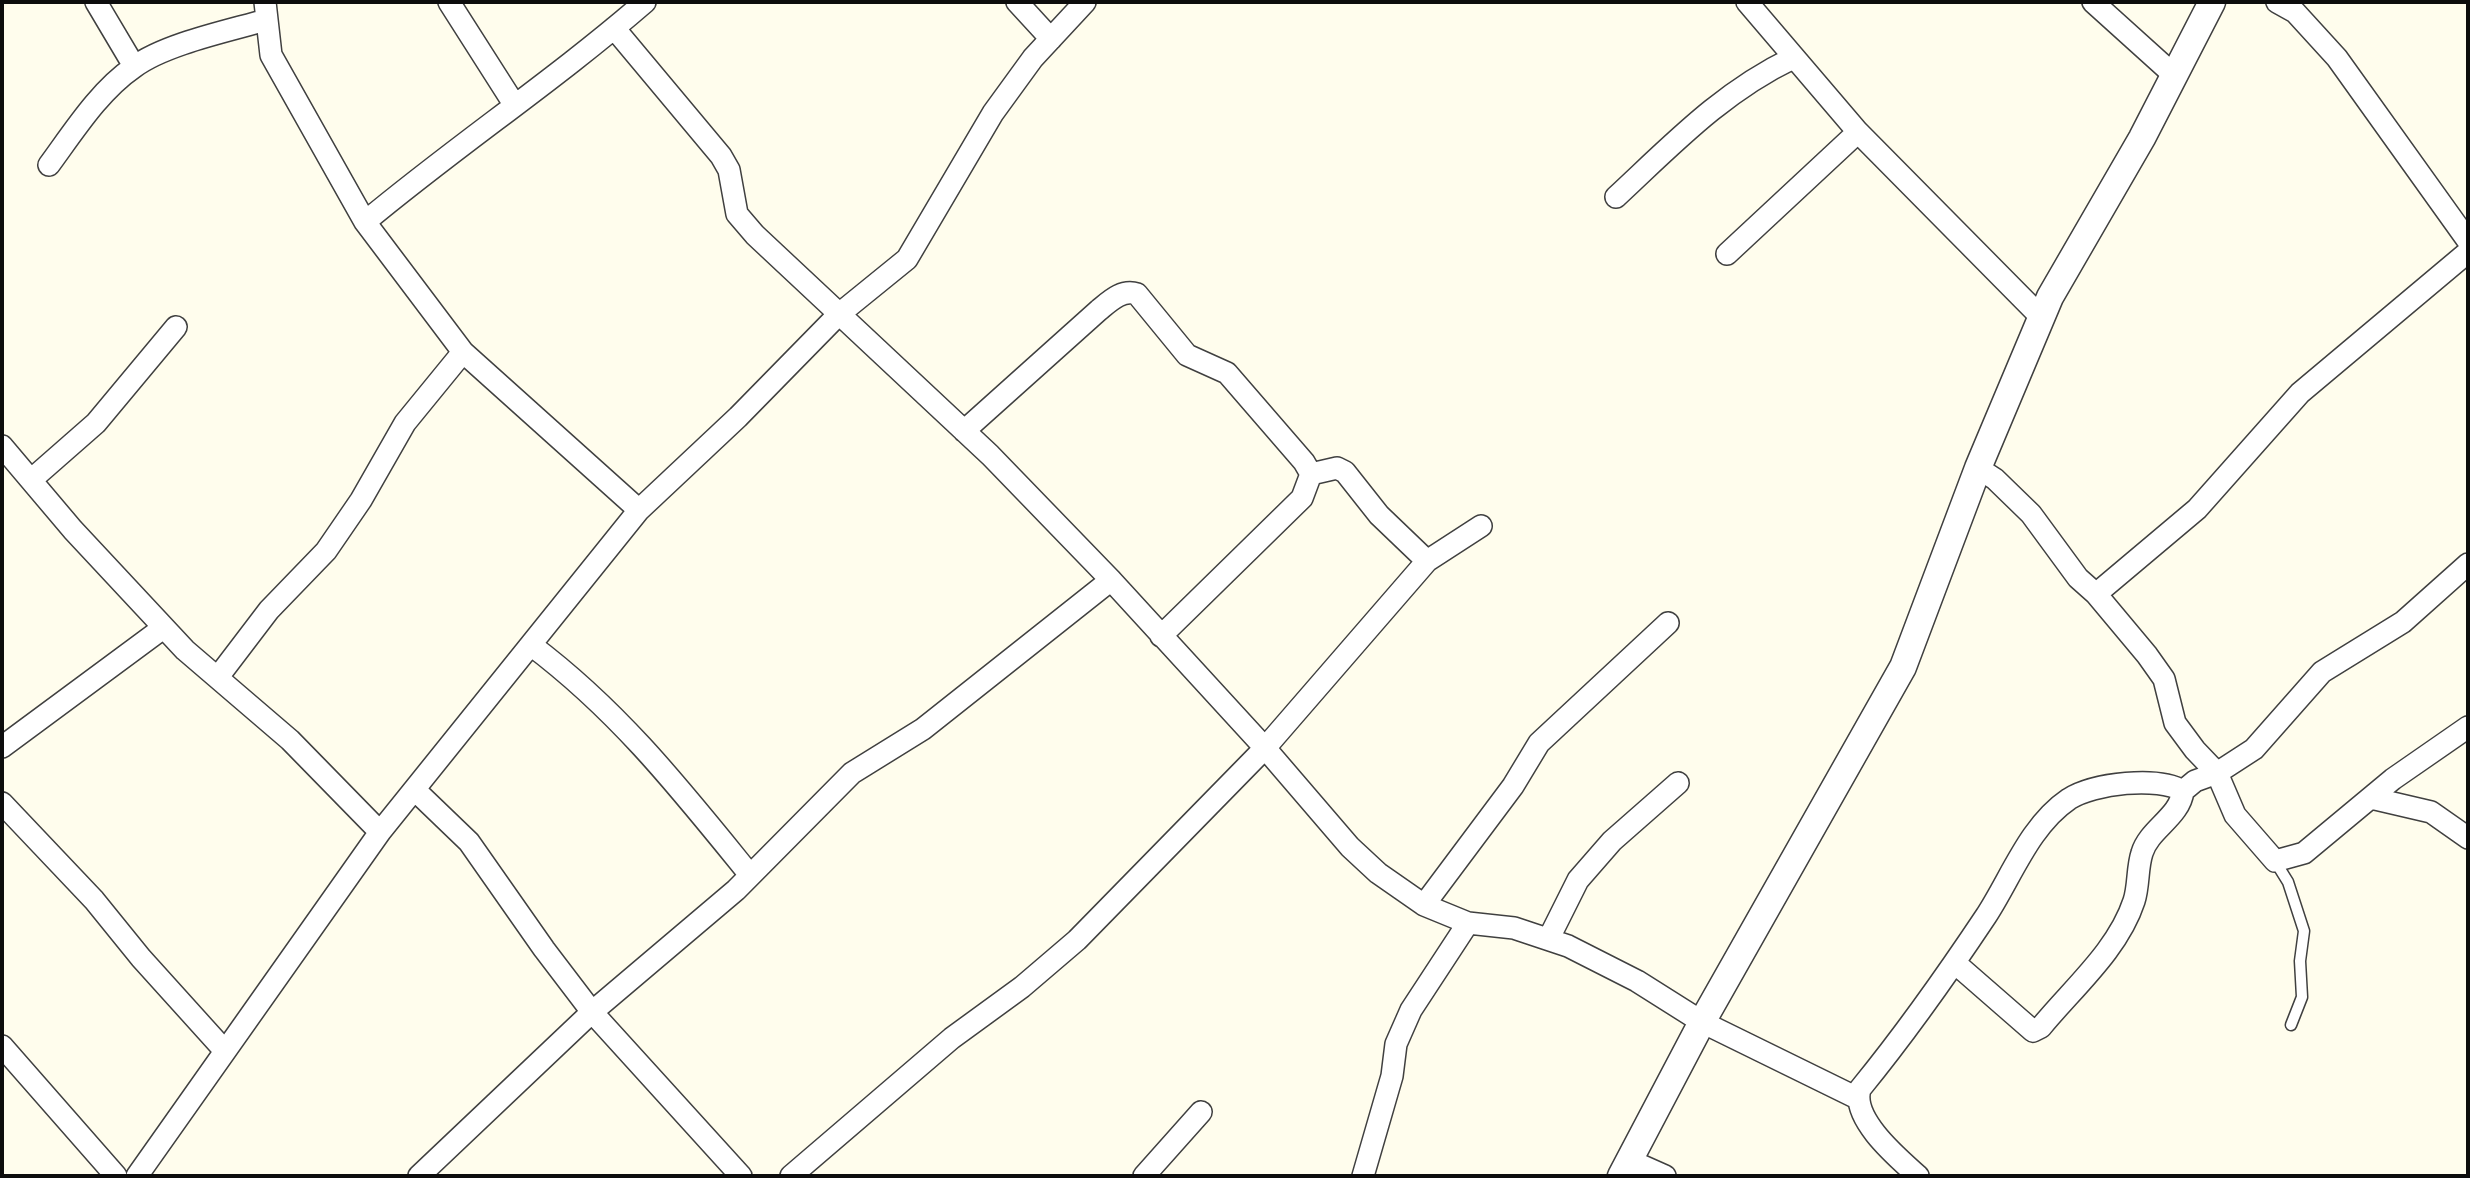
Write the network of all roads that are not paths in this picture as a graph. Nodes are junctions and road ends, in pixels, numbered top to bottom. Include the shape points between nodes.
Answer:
1 (96, 2) edge
2 (449, 2) edge
3 (645, 2) edge
4 (1017, 2) edge
5 (1085, 2) edge
6 (1747, 2) edge
7 (2093, 2) edge
8 (2213, 2) edge
9 (2277, 2) edge
10 (266, 11) edge
11 (614, 28) junction
12 (1051, 39) junction
13 (1793, 58) junction
14 (134, 66) junction
15 (2175, 76) junction
16 (514, 104) junction
17 (1858, 132) junction
18 (49, 165) dead end
19 (1616, 197) dead end
20 (365, 222) junction
21 (2468, 241) edge
22 (2468, 252) edge
23 (1727, 254) dead end
24 (838, 315) junction
25 (2041, 317) junction
26 (176, 327) dead end
27 (463, 352) junction
28 (964, 431) junction
29 (2, 446) edge
30 (1978, 468) junction
31 (1311, 474) junction
32 (31, 480) junction
33 (639, 510) junction
34 (1481, 526) dead end
35 (1427, 561) junction
36 (2468, 564) edge
37 (1111, 580) junction
38 (2096, 594) junction
39 (1668, 622) dead end
40 (163, 628) junction
41 (1161, 636) junction
42 (531, 645) junction
43 (218, 677) junction
44 (2468, 727) edge
45 (2, 747) edge
46 (1265, 748) junction
47 (2217, 773) junction
48 (1678, 783) dead end
49 (416, 791) junction
50 (2183, 791) junction
51 (2371, 799) junction
52 (2, 803) edge
53 (380, 832) junction
54 (2468, 838) edge
55 (2275, 861) junction
56 (750, 875) junction
57 (1424, 905) junction
58 (1468, 923) junction
59 (1549, 938) junction
60 (1955, 963) junction
61 (592, 1012) junction
62 (1702, 1022) junction
63 (2291, 1026) dead end
64 (2, 1046) edge
65 (225, 1051) junction
66 (1857, 1098) junction
67 (1201, 1112) dead end
68 (1625, 1168) edge
69 (116, 1176) edge
70 (137, 1176) edge
71 (419, 1176) edge
72 (741, 1176) edge
73 (791, 1176) edge
74 (1144, 1176) edge
75 (1363, 1176) edge
76 (1665, 1176) edge
77 (1918, 1176) edge

1 - 14 street
2 - 16 street
3 - 11 street
4 - 12 street
5 - 12 street
6 - 13 street
7 - 15 street
8 - 15 street
9 - 21 street via 2295,12 2337,58
10 - 14 street
10 - 20 street via 271,55
11 - 16 street via 576,62
11 - 24 street via 721,156 729,170 737,214
12 - 24 street via 993,113 907,260
13 - 17 street
13 - 19 street via 1765,71 1699,117
14 - 18 street via 89,111
15 - 25 street
16 - 20 street
17 - 23 street
17 - 25 street
20 - 27 street
22 - 38 street via 2300,393 2197,509
24 - 28 street
24 - 33 street
25 - 30 street
26 - 32 street via 96,423
27 - 33 street
27 - 43 street via 405,423 326,551 269,610
28 - 31 street via 1099,310 1130,291 1187,355 1227,373
28 - 37 street
29 - 32 street
30 - 38 street via 2031,514 2078,578
30 - 62 street via 1903,667
31 - 35 street via 1338,468 1345,472 1379,515
31 - 41 street via 1302,498
32 - 40 street
33 - 42 street
34 - 35 street
35 - 46 street
36 - 47 street via 2403,622 2322,672 2269,734
37 - 41 street
37 - 56 street via 923,729 852,773
38 - 47 street via 2164,679 2175,723
39 - 57 street via 1539,743 1513,786
40 - 43 street
40 - 45 street
41 - 46 street
42 - 49 street
42 - 56 street via 605,706
43 - 53 street via 290,740
44 - 51 street
46 - 57 street via 1350,847
46 - 73 street via 1077,940 952,1038
47 - 50 street
47 - 55 street via 2235,815
48 - 59 street via 1612,841 1578,880
49 - 53 street
49 - 61 street via 469,842
50 - 60 street via 2161,782 2126,784 2070,799 2030,842
50 - 60 street via 2182,802 2142,852 2134,902 2123,926 2107,952 2041,1027 2033,1031
51 - 54 street via 2431,812
51 - 55 street via 2304,853
52 - 65 street via 94,900
53 - 65 street
55 - 63 lane via 2288,882 2304,931 2302,997
56 - 61 street
57 - 58 street
58 - 59 street
58 - 75 street via 1411,1010 1396,1044 1392,1076
59 - 62 street via 1637,981
60 - 66 street
61 - 71 street
61 - 72 street
62 - 66 street
62 - 68 street
64 - 69 street
65 - 70 street
66 - 77 street via 1879,1139
67 - 74 street
68 - 76 street

